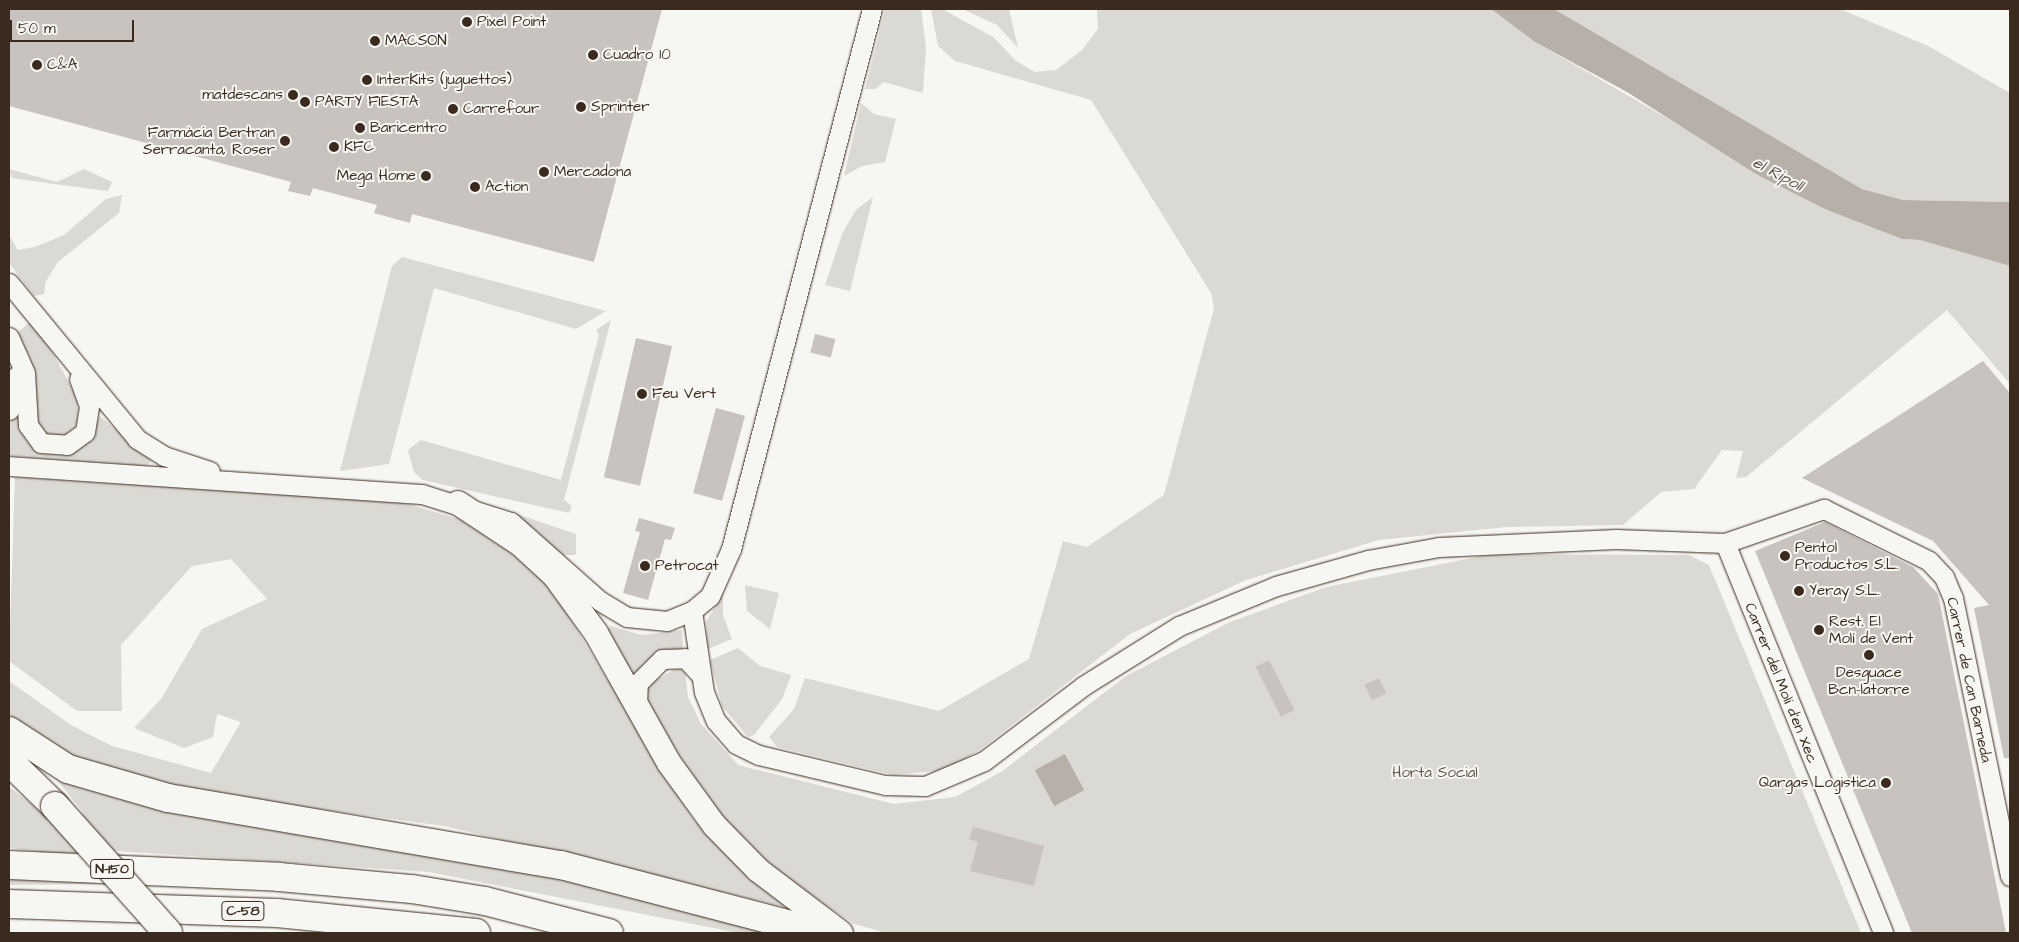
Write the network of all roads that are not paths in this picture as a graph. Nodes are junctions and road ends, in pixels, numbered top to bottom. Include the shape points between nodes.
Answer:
1 (872, 9) edge
2 (9, 283) edge
3 (9, 338) edge
4 (9, 341) edge
5 (71, 362) junction
6 (9, 410) edge
7 (9, 466) edge
8 (250, 479) junction
9 (458, 503) junction
10 (1725, 543) junction
11 (692, 611) junction
12 (700, 674) junction
13 (638, 713) junction
14 (9, 731) edge
15 (9, 761) edge
16 (9, 865) edge
17 (2010, 876) edge
18 (9, 904) edge
19 (168, 933) edge
20 (476, 933) edge
21 (609, 933) edge
22 (822, 933) edge
23 (841, 933) edge
24 (1883, 933) edge

1 - 11 street via 731,549 710,596
2 - 5 street
3 - 5 street via 25,373 31,433 49,446 74,442 88,424 87,398
4 - 6 street via 18,379
5 - 8 street via 144,443 186,466
7 - 8 street via 215,481
8 - 9 street via 391,489
9 - 11 street via 511,522 613,611 652,621
9 - 13 street via 520,544 554,575 596,633
10 - 12 street via 1616,539 1439,547 1368,560 1276,586 1180,626 1083,686 984,761 925,786 885,785 747,750 716,721
10 - 17 street, Carrer de Can Barneda via 1824,509 1929,560 1944,577 1953,598
10 - 24 street, Carrer del Molí d'en Xec
11 - 12 street
12 - 13 street via 692,662 678,656 655,663 638,683
13 - 23 street via 688,791 727,839 765,876
14 - 22 main road via 68,769 168,798 561,865
15 - 19 main road, N-150, bridge via 55,806
16 - 21 main road via 279,876 412,889 485,901
18 - 20 main road, C-58 via 277,913

